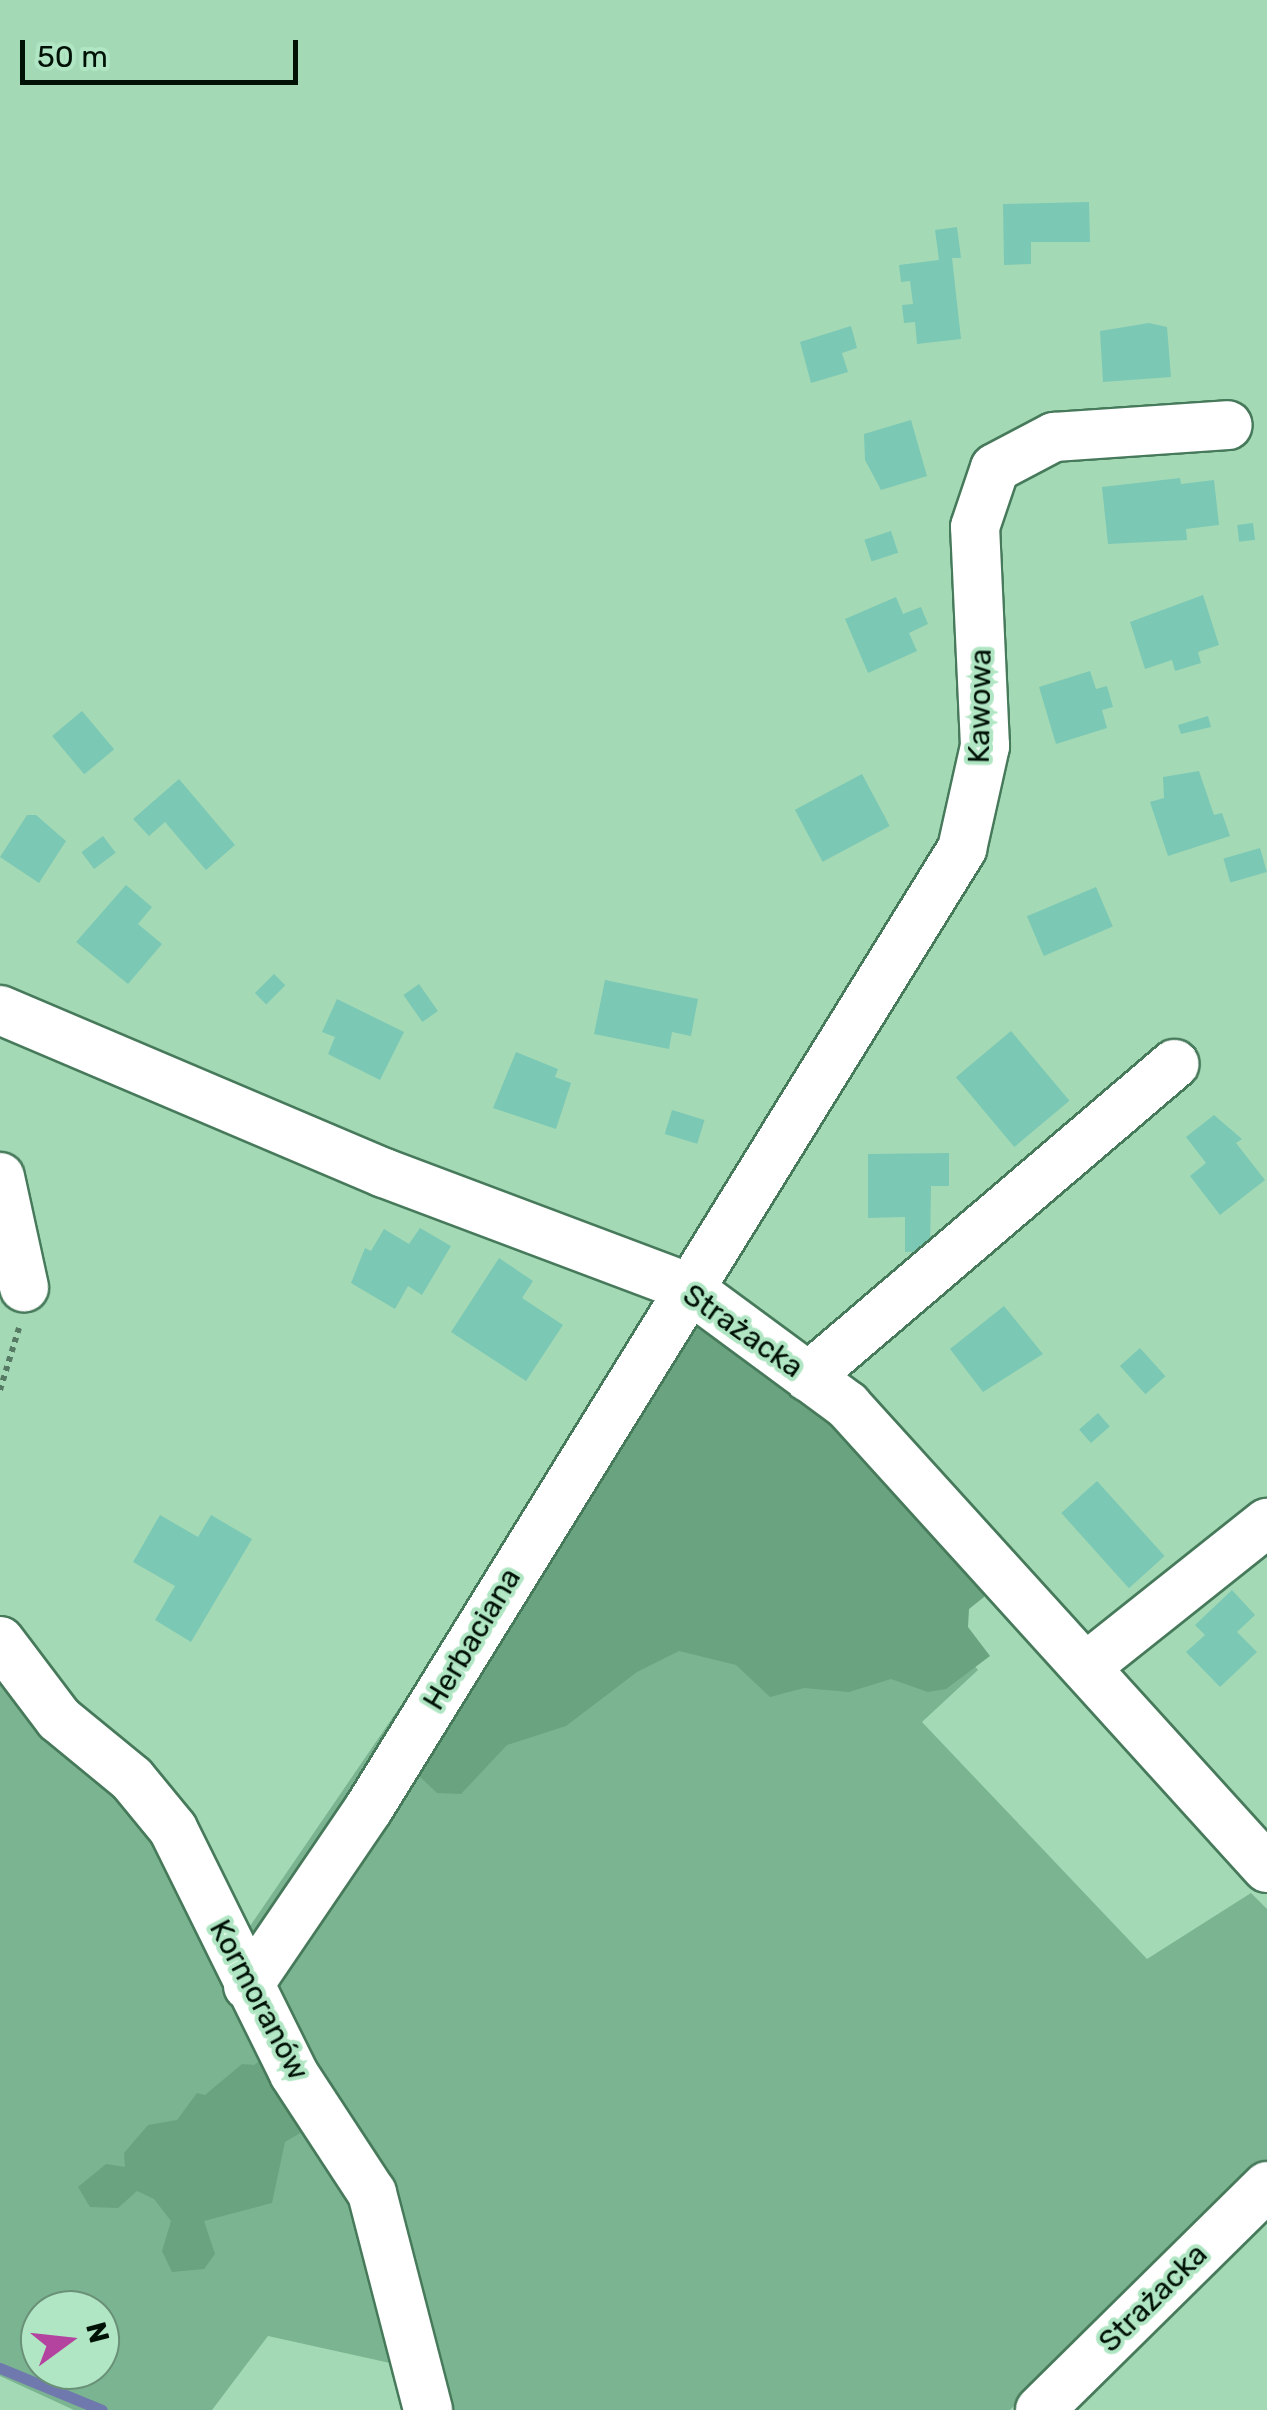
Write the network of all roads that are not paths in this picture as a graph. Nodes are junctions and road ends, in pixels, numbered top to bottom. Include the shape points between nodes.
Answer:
1 (1228, 425) dead end
2 (0, 1010) edge
3 (1174, 1064) dead end
4 (0, 1177) edge
5 (24, 1287) road end
6 (687, 1287) junction
7 (808, 1377) junction
8 (1267, 1523) edge
9 (0, 1641) edge
10 (1088, 1666) junction
11 (1267, 1868) edge
12 (248, 1986) junction
13 (1267, 2186) edge
14 (428, 2410) edge
15 (1040, 2410) edge

1 - 6 street, Kawowa via 1054,437 995,468 976,527 985,746 962,849
2 - 6 street, Strażacka via 384,1174
3 - 7 street
4 - 5 street
6 - 7 street, Strażacka
6 - 12 street, Herbaciana via 369,1808
7 - 10 street, Strażacka via 847,1406
8 - 10 street
9 - 12 street, Kormoranów via 59,1719 132,1779 173,1829
10 - 11 street, Strażacka
12 - 14 street, Kormoranów via 294,2074 372,2193
13 - 15 street, Strażacka

